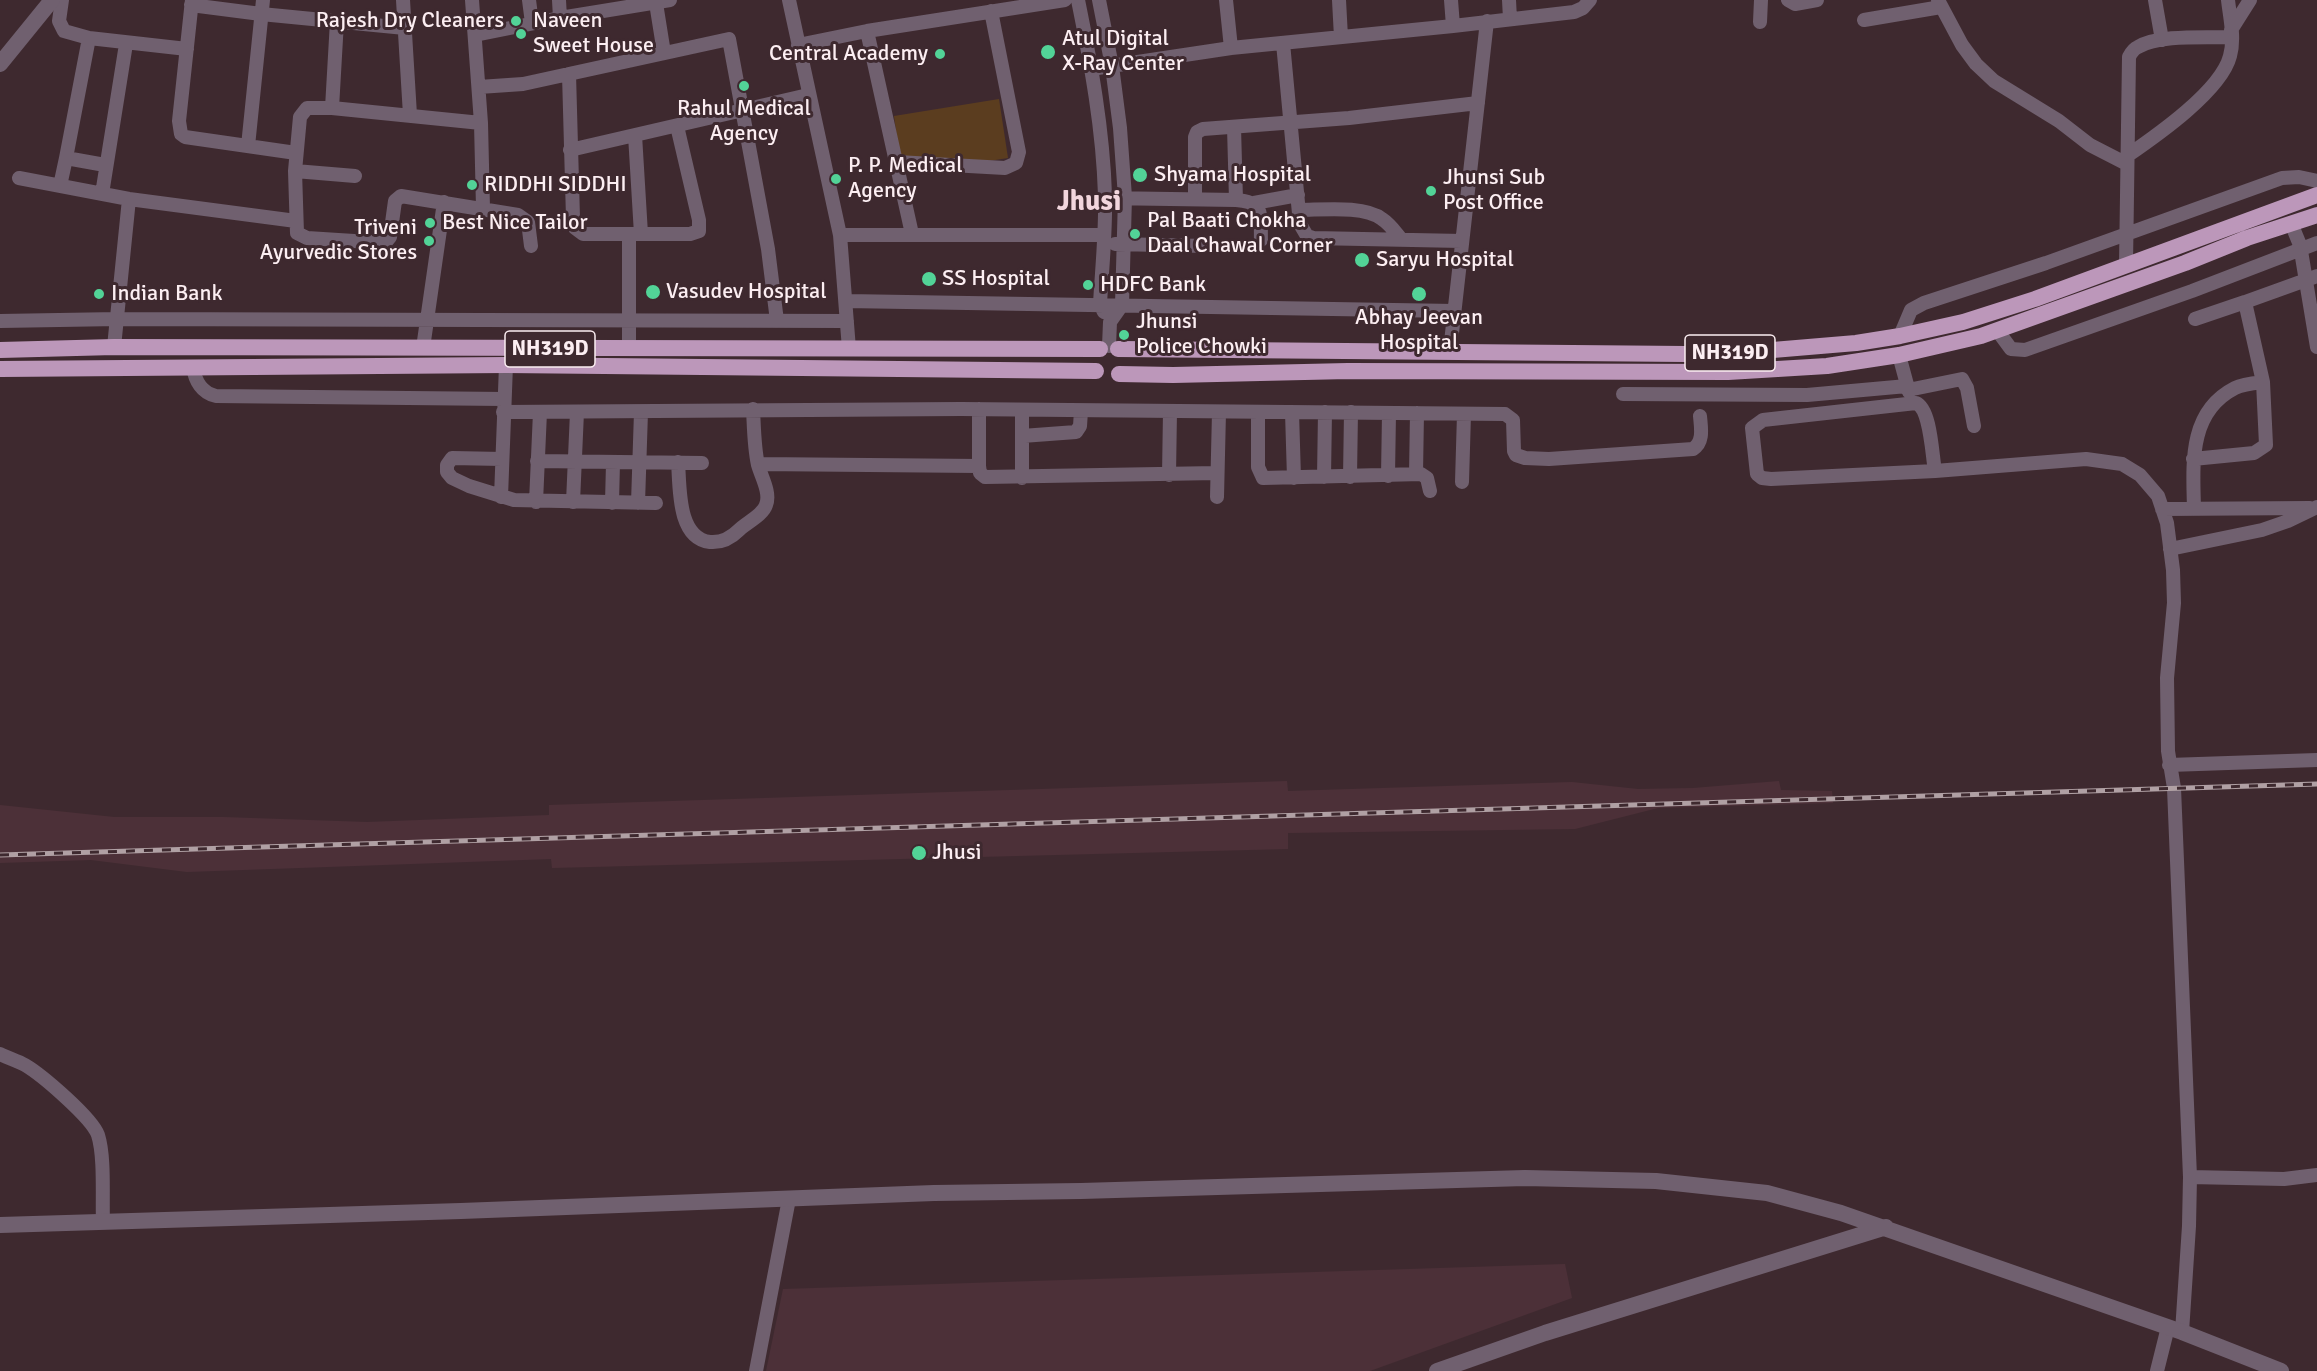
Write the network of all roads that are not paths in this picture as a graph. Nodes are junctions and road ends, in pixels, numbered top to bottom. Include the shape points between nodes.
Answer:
1 (52, 0) edge
2 (62, 0) edge
3 (403, 0) edge
4 (472, 0) edge
5 (529, 0) edge
6 (559, 0) edge
7 (789, 0) edge
8 (1065, 0) edge
9 (1078, 0) edge
10 (1099, 0) edge
11 (1226, 0) edge
12 (1339, 0) edge
13 (1451, 0) edge
14 (1509, 0) edge
15 (1590, 0) edge
16 (1761, 0) edge
17 (1788, 0) edge
18 (1817, 0) edge
19 (2155, 0) edge
20 (2228, 0) edge
21 (2250, 0) edge
22 (663, 1) edge
23 (191, 2) edge
24 (1940, 4) edge
25 (262, 7) edge
26 (991, 11) junction
27 (560, 18) junction
28 (1510, 18) junction
29 (1864, 20) dead end
30 (337, 21) junction
31 (1487, 21) junction
32 (1760, 22) dead end
33 (532, 23) junction
34 (1453, 26) junction
35 (405, 28) junction
36 (867, 31) junction
37 (2232, 34) junction
38 (475, 35) junction
39 (1341, 37) junction
40 (89, 38) junction
41 (2162, 40) junction
42 (1283, 43) junction
43 (126, 44) junction
44 (798, 45) junction
45 (1231, 48) junction
46 (188, 50) junction
47 (664, 53) junction
48 (0, 64) edge
49 (1112, 66) junction
50 (1092, 69) junction
51 (569, 74) junction
52 (479, 87) junction
53 (808, 95) junction
54 (1478, 103) junction
55 (332, 108) junction
56 (742, 111) junction
57 (410, 115) junction
58 (1291, 122) junction
59 (481, 123) junction
60 (677, 126) junction
61 (1234, 127) junction
62 (635, 135) junction
63 (248, 146) junction
64 (570, 150) junction
65 (296, 153) junction
66 (66, 158) junction
67 (2127, 160) junction
68 (897, 162) junction
69 (105, 165) junction
70 (295, 171) junction
71 (355, 176) dead end
72 (19, 178) dead end
73 (2317, 181) edge
74 (60, 186) junction
75 (102, 194) junction
76 (1298, 195) junction
77 (2317, 195) edge
78 (1125, 197) junction
79 (1105, 198) junction
80 (129, 199) junction
81 (1195, 199) junction
82 (1236, 200) junction
83 (444, 202) junction
84 (1254, 203) junction
85 (483, 208) junction
86 (1299, 210) junction
87 (2317, 215) edge
88 (296, 221) junction
89 (635, 234) junction
90 (912, 234) junction
91 (2126, 234) junction
92 (840, 235) junction
93 (2297, 237) junction
94 (1104, 240) junction
95 (1262, 240) dead end
96 (1402, 240) junction
97 (1462, 240) junction
98 (2317, 243) edge
99 (1125, 244) junction
100 (531, 246) dead end
101 (1206, 246) dead end
102 (2126, 265) junction
103 (2312, 278) edge
104 (846, 301) junction
105 (2246, 302) junction
106 (1100, 304) junction
107 (1122, 305) junction
108 (1454, 311) junction
109 (118, 319) junction
110 (2195, 319) dead end
111 (425, 320) junction
112 (629, 320) junction
113 (0, 321) edge
114 (777, 321) junction
115 (848, 321) junction
116 (1110, 322) junction
117 (1900, 336) junction
118 (2004, 340) junction
119 (114, 348) junction
120 (423, 348) junction
121 (1109, 348) junction
122 (2317, 348) edge
123 (629, 349) junction
124 (849, 349) junction
125 (0, 350) edge
126 (1450, 351) junction
127 (1901, 360) junction
128 (0, 369) edge
129 (506, 370) junction
130 (1096, 371) junction
131 (1119, 374) junction
132 (196, 378) junction
133 (2263, 382) junction
134 (1908, 390) junction
135 (1623, 394) dead end
136 (503, 402) junction
137 (753, 409) junction
138 (979, 409) junction
139 (1022, 410) junction
140 (1082, 411) junction
141 (1170, 411) junction
142 (540, 412) junction
143 (577, 412) junction
144 (640, 412) junction
145 (1219, 412) junction
146 (1258, 412) junction
147 (1292, 412) junction
148 (1325, 412) junction
149 (1351, 412) junction
150 (1389, 413) junction
151 (1417, 413) junction
152 (1464, 414) junction
153 (1700, 416) dead end
154 (1974, 426) dead end
155 (1022, 436) junction
156 (502, 459) junction
157 (2193, 459) junction
158 (537, 462) junction
159 (639, 462) junction
160 (678, 462) junction
161 (575, 463) junction
162 (613, 463) junction
163 (702, 463) dead end
164 (758, 464) junction
165 (979, 466) junction
166 (1935, 471) junction
167 (1217, 474) junction
168 (1416, 474) junction
169 (1169, 475) junction
170 (1388, 476) junction
171 (1324, 477) junction
172 (1350, 477) junction
173 (1022, 478) junction
174 (1294, 478) junction
175 (1462, 482) dead end
176 (1430, 491) dead end
177 (501, 497) junction
178 (1217, 497) dead end
179 (536, 502) junction
180 (573, 502) junction
181 (612, 503) junction
182 (639, 503) junction
183 (656, 503) dead end
184 (2316, 508) edge
185 (2162, 509) junction
186 (2194, 509) junction
187 (2170, 549) junction
188 (2317, 760) edge
189 (2169, 765) junction
190 (0, 1054) edge
191 (2317, 1175) edge
192 (2190, 1177) junction
193 (789, 1199) junction
194 (103, 1222) junction
195 (0, 1226) edge
196 (1886, 1227) junction
197 (2175, 1329) junction
198 (756, 1371) edge
199 (1437, 1371) edge
200 (2157, 1371) edge
201 (2281, 1371) edge

1 - 48 street
2 - 40 street via 59,21 63,30
3 - 35 street
4 - 38 street
5 - 33 street
6 - 27 street
7 - 44 street
8 - 26 street
9 - 50 street
10 - 49 street
11 - 45 street
12 - 39 street
13 - 34 street
14 - 28 street
15 - 28 street via 1574,12
16 - 32 street
17 - 18 street via 1795,4
19 - 41 street
20 - 37 street
21 - 37 street
22 - 27 street
22 - 47 street
23 - 25 street
23 - 46 street
24 - 29 street
24 - 67 street via 1962,45 1994,81 2090,145
25 - 30 street
25 - 63 street
26 - 36 street
26 - 68 street via 1019,152 1016,163 1005,168
27 - 33 street
28 - 31 street
30 - 35 street
30 - 55 street
31 - 34 street
31 - 54 street
33 - 38 street
34 - 39 street
35 - 57 street
36 - 44 street
36 - 68 street
37 - 41 street
37 - 67 street via 2230,58 2222,74 2175,121
38 - 52 street
39 - 42 street
40 - 43 street
40 - 66 street
41 - 67 street via 2134,48 2129,57
42 - 45 street
42 - 58 street
43 - 46 street
43 - 69 street
44 - 53 street
45 - 49 street
46 - 63 street via 179,121 181,134
47 - 51 street
47 - 56 street via 729,39
49 - 50 street
49 - 78 street
50 - 79 street
51 - 52 street via 523,84
51 - 64 street
52 - 59 street
53 - 56 street
53 - 92 street
54 - 58 street
54 - 97 street
55 - 57 street
55 - 65 street via 312,106 302,113
56 - 60 street
56 - 114 street
57 - 59 street
58 - 61 street
58 - 76 street
59 - 85 street
60 - 62 street
60 - 89 street via 699,231
61 - 81 street via 1197,132
61 - 82 street
62 - 64 street
62 - 89 street
63 - 65 street
64 - 89 street via 573,218 578,232 588,236
65 - 70 street
66 - 69 street
66 - 74 street
67 - 91 street
68 - 90 street
69 - 75 street
70 - 71 street
70 - 88 street
72 - 74 street
73 - 91 street via 2282,178
74 - 75 street
75 - 80 street
76 - 84 street
76 - 86 street
77 - 102 highway, NH319D
78 - 79 street
78 - 81 street
78 - 99 street
79 - 94 street
80 - 88 street
80 - 109 street
81 - 82 street
82 - 84 street
83 - 85 street
83 - 88 street via 398,198 390,237 385,243 307,238 297,232
83 - 111 street
84 - 95 street via 1260,212
85 - 100 street via 524,218 530,227
86 - 96 street via 1359,210 1383,219
86 - 96 street via 1303,231 1313,238
87 - 93 highway
89 - 112 street
90 - 92 street
90 - 94 street
91 - 102 street
91 - 117 street via 1924,303 1911,310
92 - 104 street
93 - 98 street
93 - 103 street
93 - 118 highway
93 - 118 street via 2192,291 2025,350
94 - 99 street
94 - 106 street
96 - 97 street
97 - 108 street
99 - 101 street
99 - 107 street
102 - 117 highway, NH319D via 1997,312
103 - 105 street
103 - 122 street
104 - 106 street
104 - 115 street
105 - 110 street
105 - 133 street
106 - 107 street
106 - 116 street
107 - 108 street
107 - 116 street
108 - 126 street
109 - 111 street
109 - 113 street
109 - 119 street
111 - 112 street
111 - 120 street
112 - 114 street
112 - 123 street
114 - 115 street
115 - 124 street
116 - 121 street
117 - 126 highway, NH319D via 1737,353
118 - 127 highway via 1959,342
119 - 120 highway, NH319D
119 - 125 highway, NH319D
120 - 123 highway, NH319D
121 - 124 highway, NH319D
121 - 126 highway, NH319D
121 - 130 highway via 1093,362
121 - 131 highway via 1125,361
123 - 124 highway, NH319D
127 - 131 highway via 1728,372
127 - 134 street
128 - 132 highway, NH319D
129 - 130 highway, NH319D
129 - 132 highway, NH319D
129 - 136 street
130 - 131 highway via 1110,377
132 - 136 street via 208,394 216,396
133 - 157 street via 2237,387 2218,400 2199,427
133 - 157 street via 2266,445 2262,450
134 - 135 street via 1807,395
134 - 154 street via 1962,379
134 - 166 street via 1926,416
134 - 166 street via 1758,422 1752,428 1757,474 1771,479
136 - 142 street
136 - 156 street
137 - 138 street
137 - 144 street
137 - 164 street
138 - 139 street
138 - 165 street
139 - 140 street
139 - 155 street
140 - 141 street
140 - 155 street via 1076,432
141 - 145 street
141 - 169 street
142 - 143 street
142 - 158 street
143 - 144 street
143 - 161 street
144 - 159 street
145 - 146 street
145 - 167 street
146 - 147 street
146 - 174 street via 1259,474 1266,479
147 - 148 street
147 - 174 street
148 - 149 street
148 - 171 street
149 - 150 street
149 - 172 street
150 - 151 street
150 - 170 street
151 - 152 street
151 - 168 street
152 - 153 street via 1510,416 1516,455 1549,459 1694,449 1701,438
152 - 175 street
155 - 173 street
156 - 177 street
156 - 177 street via 452,458 447,465 452,478
157 - 186 street
158 - 161 street
158 - 179 street
159 - 160 street
159 - 162 street
159 - 182 street
160 - 163 street
160 - 164 street via 688,527 707,542 733,536 766,506
161 - 162 street
161 - 180 street
162 - 181 street
164 - 165 street
165 - 173 street via 985,477
166 - 185 street via 2086,459 2122,464 2140,475 2158,496
167 - 169 street
167 - 178 street
168 - 170 street
168 - 176 street via 1425,475
169 - 173 street
170 - 172 street
171 - 172 street
171 - 174 street
177 - 179 street
179 - 180 street
180 - 181 street
181 - 182 street
182 - 183 street
184 - 186 street
184 - 187 street via 2262,530
185 - 186 street
185 - 187 street
187 - 189 street via 2174,595 2168,664
188 - 189 street
189 - 192 street via 2174,800
190 - 194 street via 25,1065 54,1088 97,1132
191 - 192 street via 2283,1179
192 - 197 street via 2189,1226
193 - 194 street
193 - 196 street via 1525,1178 1610,1179 1767,1193
193 - 198 street
194 - 195 street
196 - 197 street
196 - 199 street
197 - 200 street
197 - 201 street

